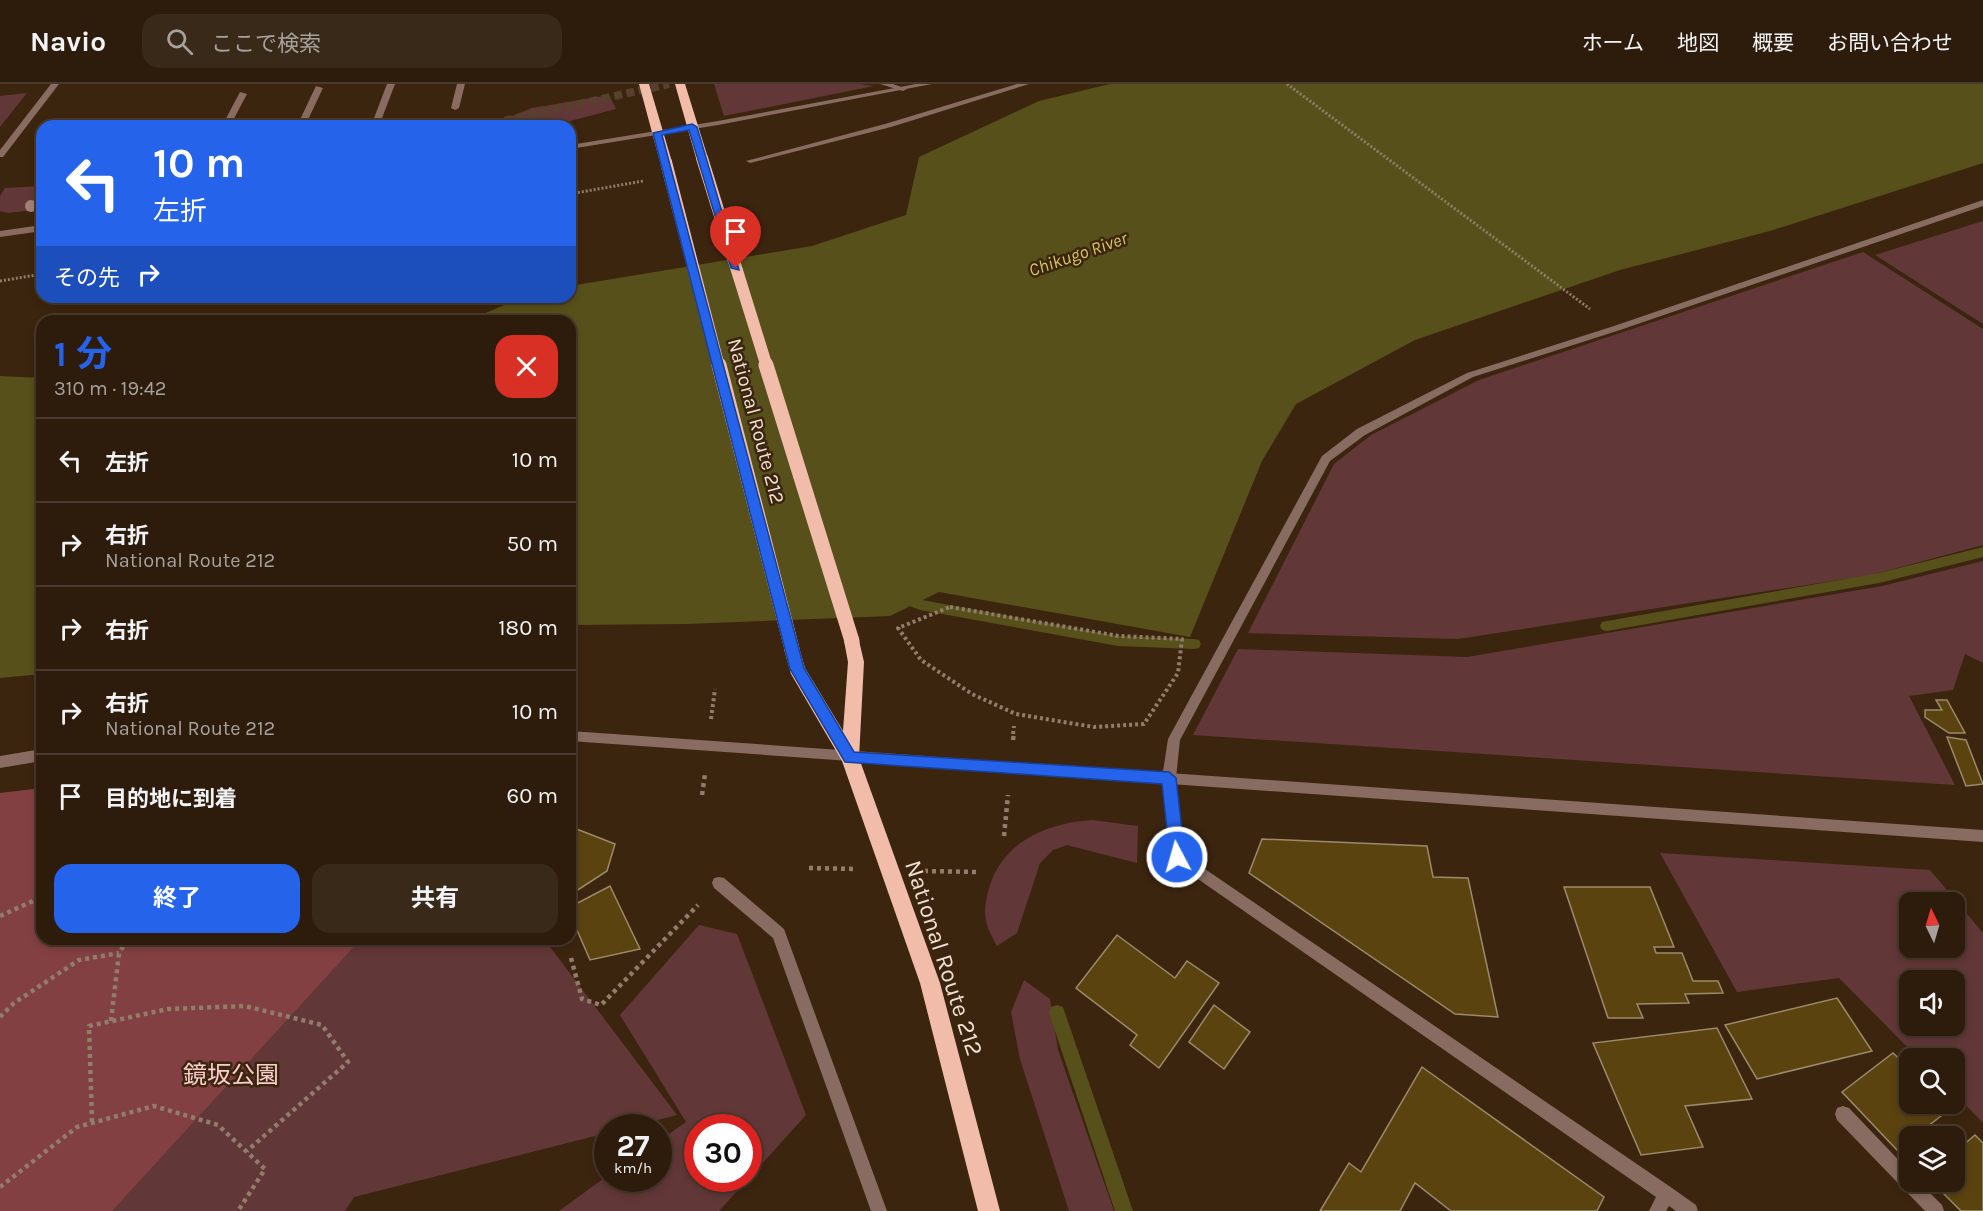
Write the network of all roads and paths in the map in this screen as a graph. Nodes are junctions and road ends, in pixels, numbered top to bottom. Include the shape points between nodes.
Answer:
1 (55, 84) edge
2 (391, 84) edge
3 (461, 84) edge
4 (644, 84) edge
5 (680, 84) edge
6 (884, 84) edge
7 (927, 84) edge
8 (1025, 84) edge
9 (1287, 84) edge
10 (319, 88) dead end
11 (903, 89) junction
12 (243, 94) dead end
13 (455, 108) dead end
14 (229, 120) edge
15 (304, 120) edge
16 (377, 120) edge
17 (692, 127) junction
18 (657, 133) junction
19 (576, 146) edge
20 (0, 155) edge
21 (750, 161) dead end
22 (623, 185) dead end
23 (576, 193) edge
24 (1983, 203) edge
25 (36, 229) edge
26 (0, 234) edge
27 (36, 275) edge
28 (0, 280) edge
29 (1617, 328) junction
30 (898, 628) joint
31 (576, 736) edge
32 (36, 756) edge
33 (850, 758) junction
34 (0, 762) edge
35 (1169, 778) junction
36 (1983, 836) edge
37 (719, 883) joint
38 (36, 900) edge
39 (0, 916) edge
40 (124, 945) edge
41 (119, 953) junction
42 (571, 958) dead end
43 (0, 1017) edge
44 (111, 1021) junction
45 (1843, 1114) dead end
46 (92, 1122) junction
47 (247, 1151) junction
48 (0, 1187) edge
49 (1666, 1194) junction
50 (238, 1211) edge
51 (879, 1211) edge
52 (989, 1211) edge
53 (1657, 1211) edge
54 (1690, 1211) edge
55 (1936, 1211) edge

1 - 20 street
2 - 16 street
3 - 13 street
4 - 18 highway, National Route 212
5 - 17 highway, National Route 212
6 - 11 street
7 - 11 street
8 - 21 street via 802,150
9 - 29 path
10 - 15 street
11 - 17 street
12 - 14 street
17 - 18 street
17 - 33 highway, National Route 212, bridge via 852,641 856,662
18 - 19 street
18 - 33 highway, National Route 212, bridge via 797,669
22 - 23 path
24 - 29 street
25 - 26 street
27 - 28 path
29 - 35 street via 1470,375 1361,432 1326,459 1174,739
30 - 30 path via 950,607 1119,636 1182,639 1178,673 1144,724 1094,727 1016,714 972,694 921,660
31 - 33 street
32 - 34 street
33 - 35 street
33 - 52 highway, National Route 212 via 930,983
35 - 36 street
35 - 49 street via 1177,857
37 - 42 path via 601,1005 582,999
37 - 51 street via 779,934
38 - 39 path
40 - 41 path
41 - 43 path via 79,960 14,1003
41 - 44 path
44 - 46 path via 89,1026
44 - 47 path via 168,1009 245,1006 322,1026 348,1062
45 - 55 street
46 - 47 path via 154,1106 218,1125
46 - 48 path via 76,1127
47 - 50 path via 265,1169
49 - 53 street
49 - 54 street

